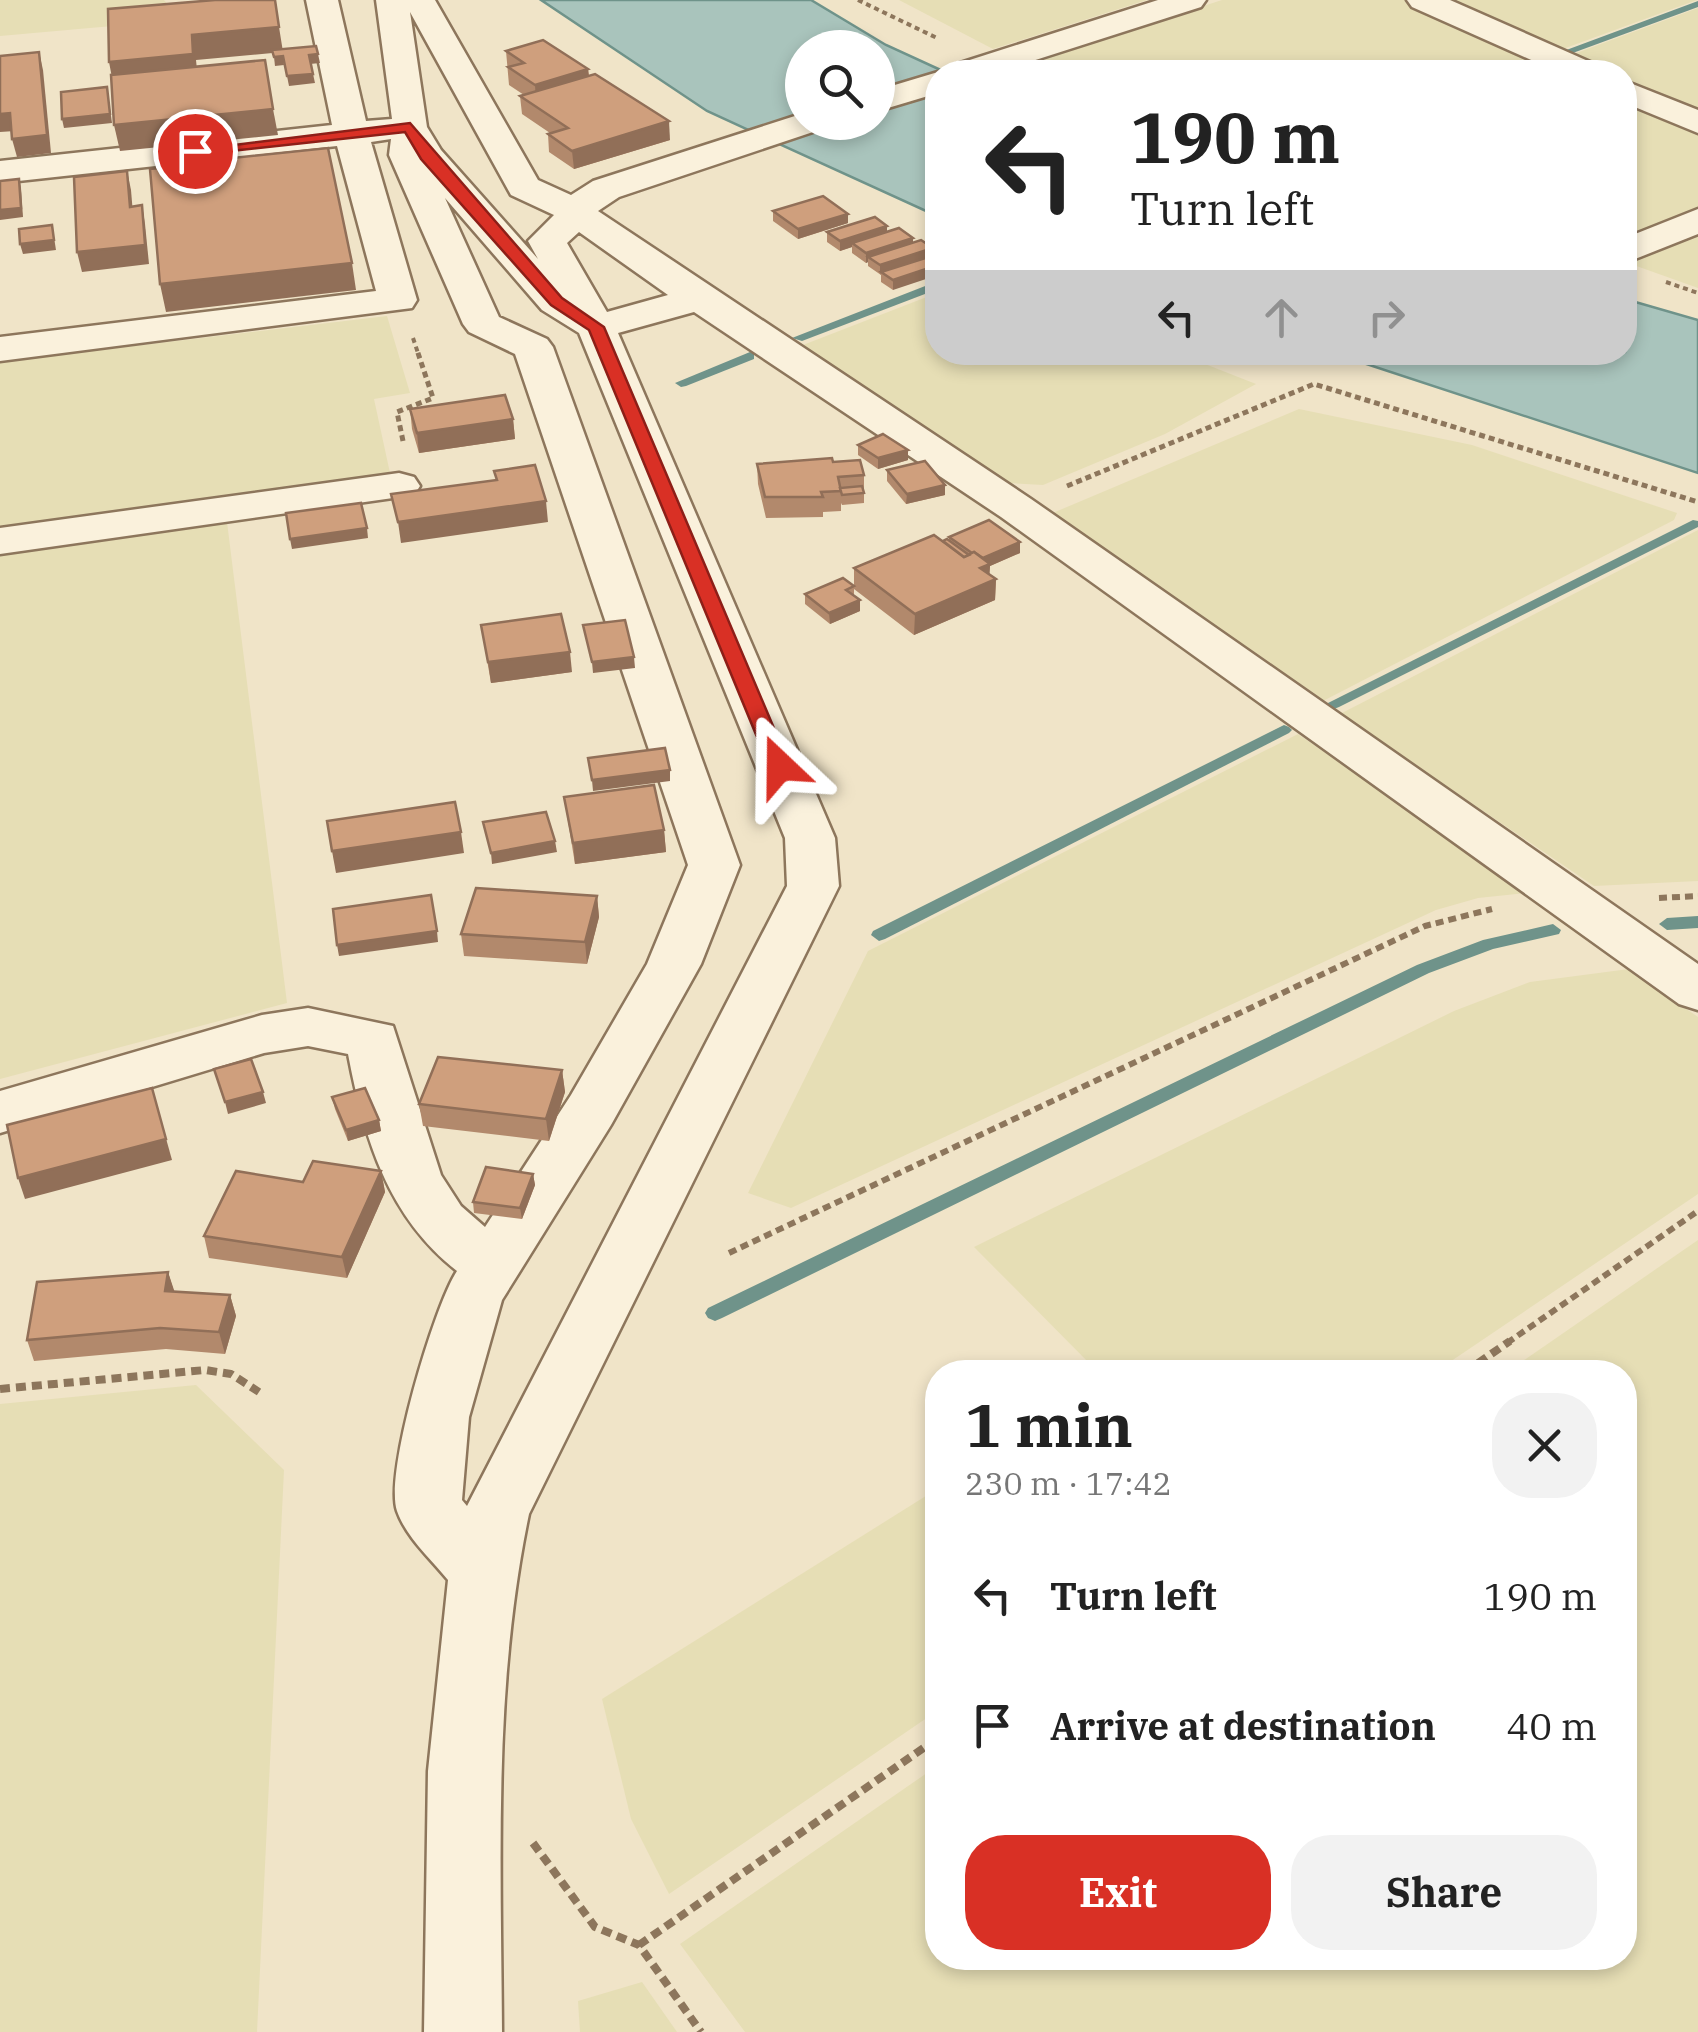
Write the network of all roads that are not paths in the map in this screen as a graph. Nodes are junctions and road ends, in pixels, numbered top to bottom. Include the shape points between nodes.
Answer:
1 (322, 0) edge
2 (392, 0) edge
3 (419, 0) edge
4 (1190, 0) edge
5 (1423, 0) edge
6 (1003, 60) edge
7 (1557, 60) edge
8 (925, 86) edge
9 (895, 96) edge
10 (1637, 96) edge
11 (1698, 124) edge
12 (410, 128) junction
13 (785, 130) edge
14 (351, 134) junction
15 (0, 172) edge
16 (578, 213) junction
17 (1698, 220) edge
18 (1637, 247) edge
19 (699, 298) junction
20 (596, 327) junction
21 (0, 349) edge
22 (399, 486) road end
23 (0, 542) edge
24 (1698, 992) edge
25 (0, 1112) edge
26 (492, 1266) junction
27 (481, 1571) junction
28 (463, 2032) edge

1 - 14 street
2 - 12 street
3 - 16 street via 524,187
4 - 6 street
5 - 7 street
8 - 9 street
10 - 11 street
12 - 14 street
12 - 20 street via 426,156 556,302
12 - 26 street via 406,156 483,324 533,347 714,865 674,964
13 - 16 street via 606,189
14 - 15 street
14 - 21 street via 398,300
16 - 19 street
16 - 20 street via 547,241
17 - 18 street
19 - 20 street
19 - 24 street via 1016,508
20 - 27 street via 810,838 815,865 813,886 496,1514
22 - 23 street
25 - 26 street via 262,1034 308,1027 373,1040 412,1173 435,1216
26 - 27 street via 473,1296 437,1416 428,1506
27 - 28 street via 466,1753

